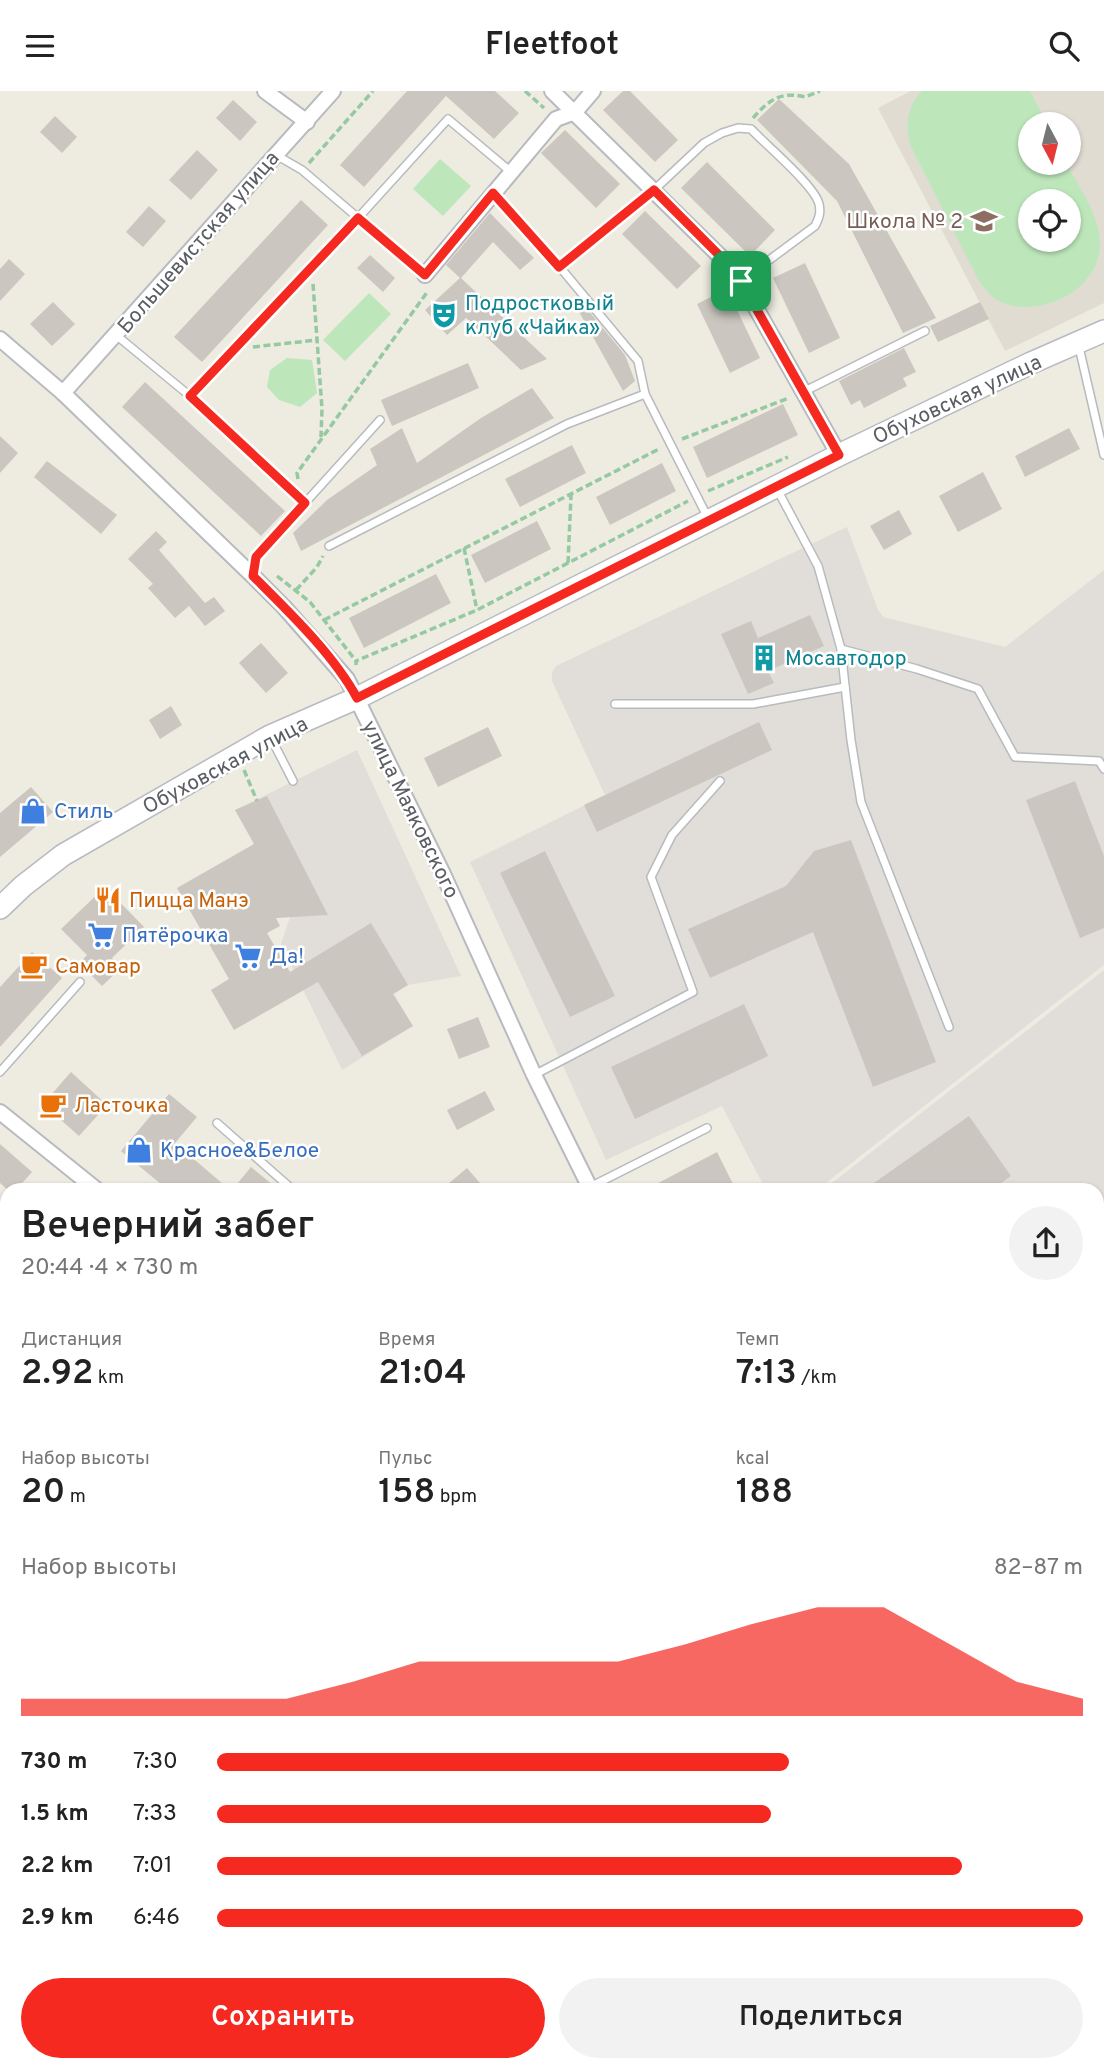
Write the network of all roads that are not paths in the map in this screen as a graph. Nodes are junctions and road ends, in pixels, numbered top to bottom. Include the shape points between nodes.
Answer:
1 (265, 91) edge
2 (333, 91) edge
3 (552, 91) edge
4 (593, 91) edge
5 (575, 112) junction
6 (307, 122) junction
7 (275, 154) junction
8 (511, 171) junction
9 (654, 190) junction
10 (493, 193) junction
11 (358, 218) junction
12 (559, 267) junction
13 (426, 274) joint
14 (741, 281) junction
15 (925, 331) dead end
16 (1104, 331) edge
17 (116, 335) junction
18 (0, 339) edge
19 (1078, 342) junction
20 (805, 391) junction
21 (63, 393) junction
22 (645, 394) junction
23 (190, 396) junction
24 (380, 420) dead end
25 (839, 455) junction
26 (1104, 455) edge
27 (777, 488) junction
28 (303, 501) junction
29 (709, 520) junction
30 (329, 546) road end
31 (253, 576) junction
32 (841, 649) junction
33 (845, 687) junction
34 (357, 698) junction
35 (615, 704) dead end
36 (270, 736) junction
37 (1104, 769) edge
38 (293, 781) dead end
39 (720, 781) dead end
40 (0, 908) edge
41 (80, 982) dead end
42 (949, 1027) dead end
43 (0, 1072) edge
44 (534, 1075) junction
45 (0, 1112) edge
46 (217, 1123) dead end
47 (707, 1128) dead end
48 (88, 1183) edge
49 (285, 1183) edge
50 (587, 1183) edge
51 (602, 1183) edge

1 - 6 street
2 - 6 street, Большевистская улица
3 - 5 street
4 - 5 street
5 - 8 street via 556,119
5 - 9 street
6 - 7 street, Большевистская улица
7 - 11 lane via 303,170
7 - 17 street, Большевистская улица
8 - 10 street
8 - 11 lane via 448,119
9 - 12 lane
9 - 14 street
9 - 14 lane via 704,143 738,128 751,129 810,189 819,202 815,226
10 - 12 lane
10 - 13 street
11 - 13 lane
11 - 23 lane
12 - 22 lane via 638,361
14 - 20 street
15 - 20 lane
16 - 19 street, Обуховская улица
17 - 21 street, Большевистская улица
17 - 23 lane
18 - 21 street, улица Маяковского
19 - 25 street, Обуховская улица
19 - 26 lane
20 - 25 street
21 - 31 street, улица Маяковского
22 - 29 lane
22 - 30 lane via 567,424
23 - 28 lane
24 - 28 lane
25 - 27 street, Обуховская улица
27 - 29 street, Обуховская улица
27 - 32 lane via 818,566
28 - 31 lane via 256,557
29 - 34 street, Обуховская улица
31 - 34 street, улица Маяковского via 347,679
32 - 33 lane
32 - 37 lane via 978,689 1015,757 1099,761
33 - 35 lane via 752,704
33 - 42 lane via 861,802
34 - 36 street, Обуховская улица
34 - 44 street, улица Маяковского
36 - 38 lane
36 - 40 street, Обуховская улица via 63,855
39 - 44 lane via 672,835 651,877 693,992
41 - 43 lane
44 - 50 street, улица Маяковского
45 - 48 street
46 - 49 lane
47 - 51 lane

